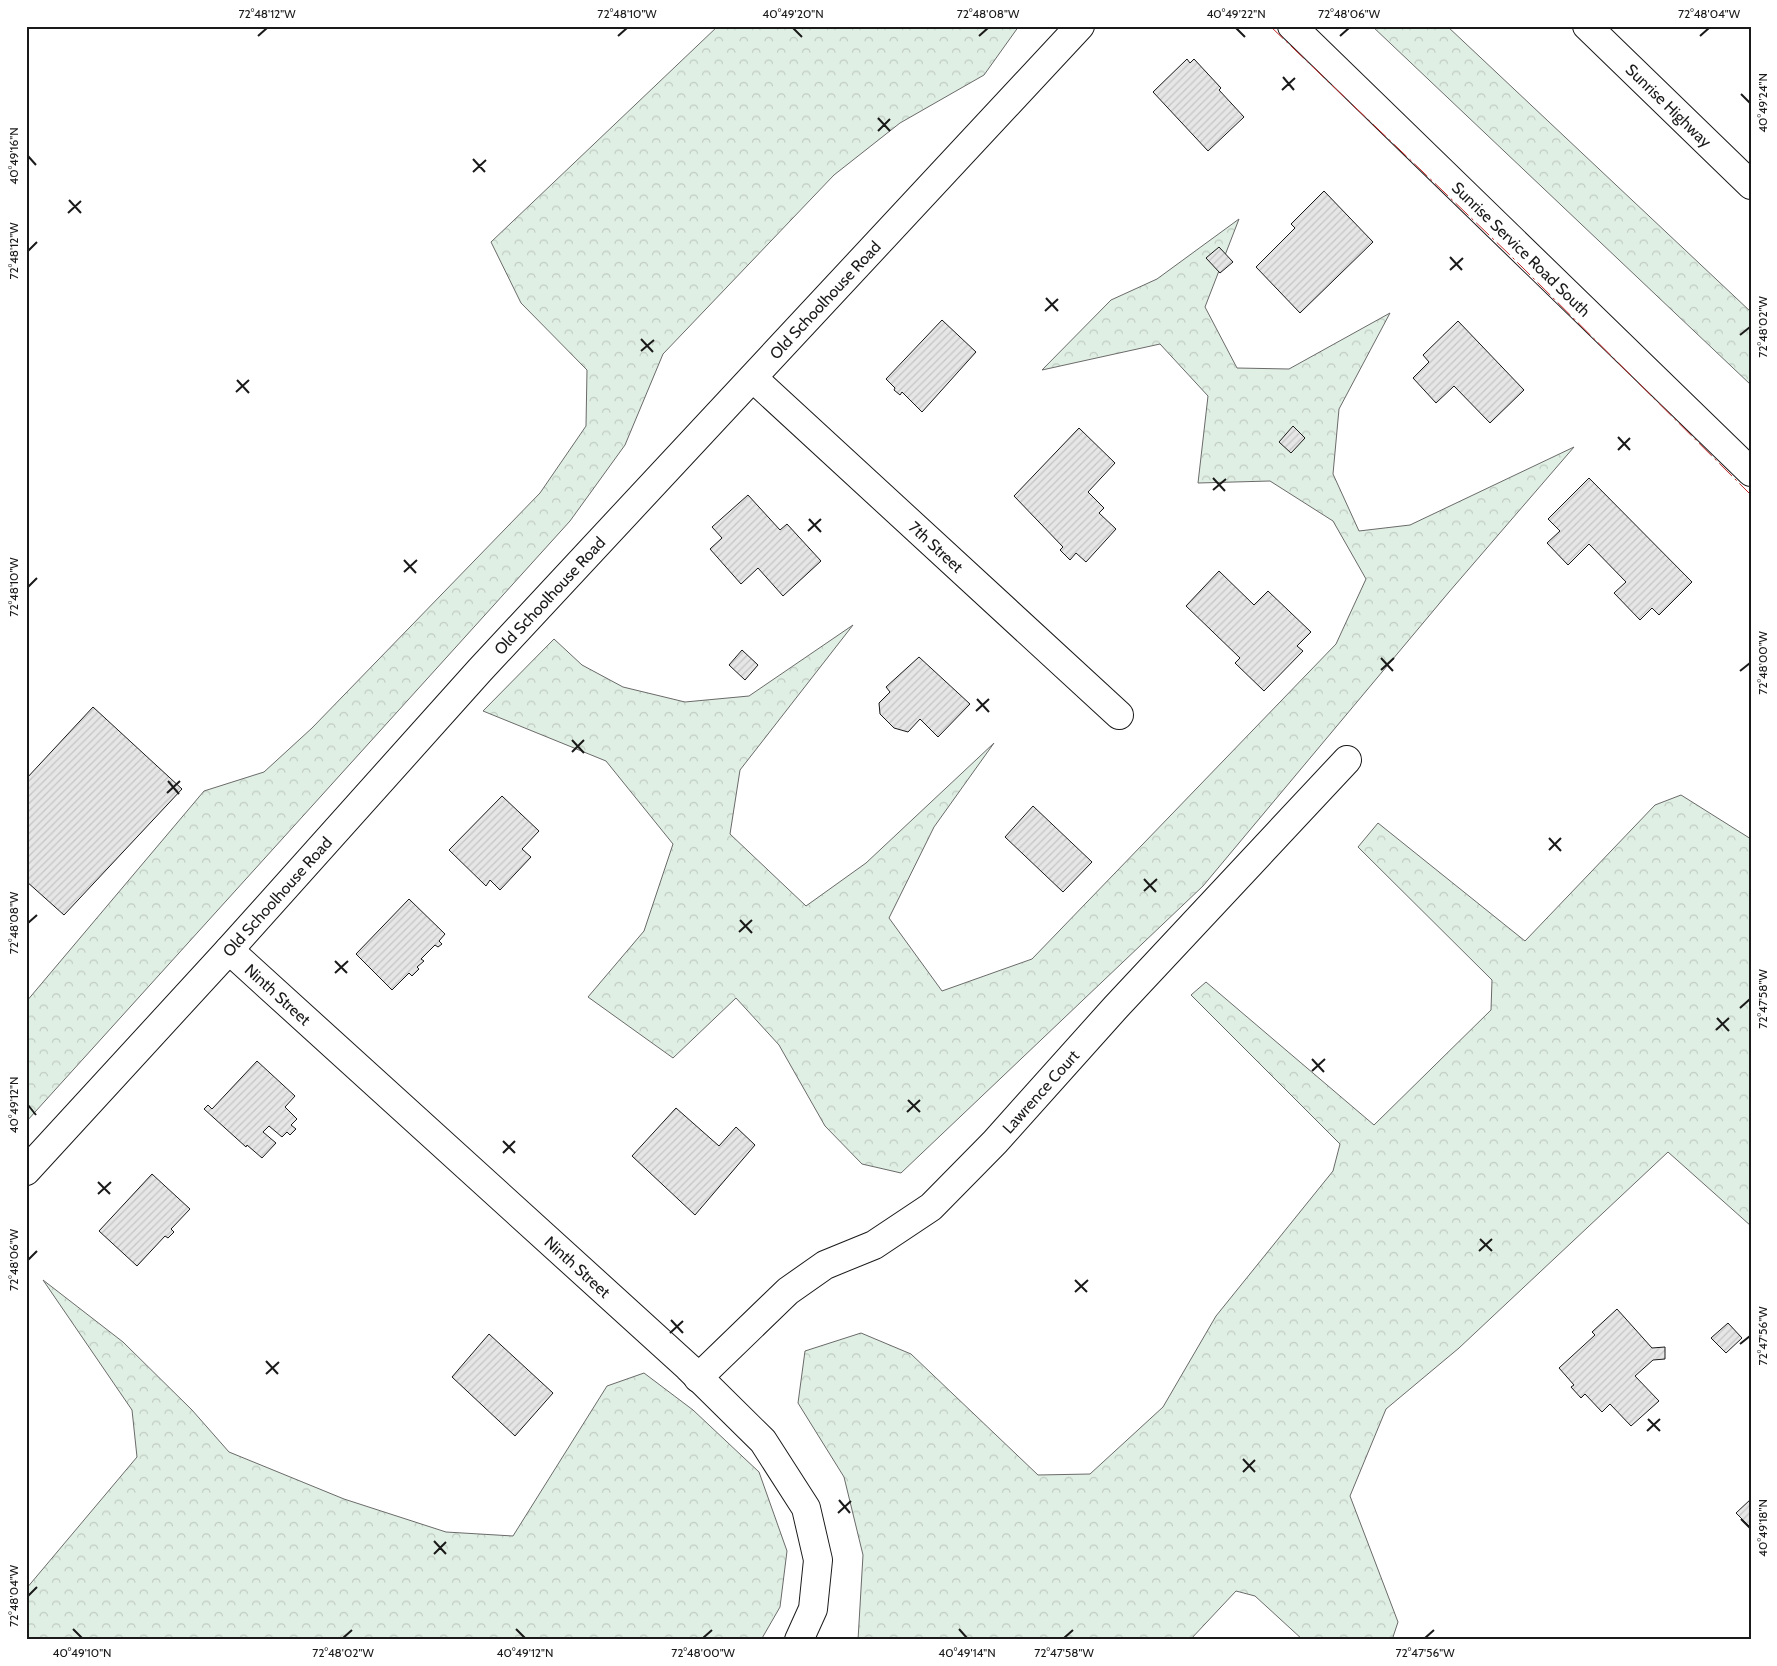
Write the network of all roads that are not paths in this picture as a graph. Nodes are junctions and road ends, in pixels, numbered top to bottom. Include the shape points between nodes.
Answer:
1 (1080, 26) edge
2 (1292, 26) edge
3 (1587, 26) edge
4 (1751, 185) edge
5 (753, 378) junction
6 (1751, 472) edge
7 (1119, 715) dead end
8 (1347, 760) dead end
9 (229, 950) junction
10 (26, 1171) edge
11 (698, 1378) junction
12 (799, 1640) edge

1 - 5 main road, Old Schoolhouse Road
2 - 6 main road, Sunrise Service Road South
3 - 4 main road, Sunrise Highway
5 - 7 main road, 7th Street
5 - 9 main road, Old Schoolhouse Road via 487,662
8 - 11 main road, Lawrence Court via 995,1142 932,1206 874,1245 826,1266 788,1291
9 - 10 main road, Old Schoolhouse Road
9 - 11 main road, Ninth Street
11 - 12 main road, Ninth Street via 763,1441 806,1508 818,1560 814,1609

